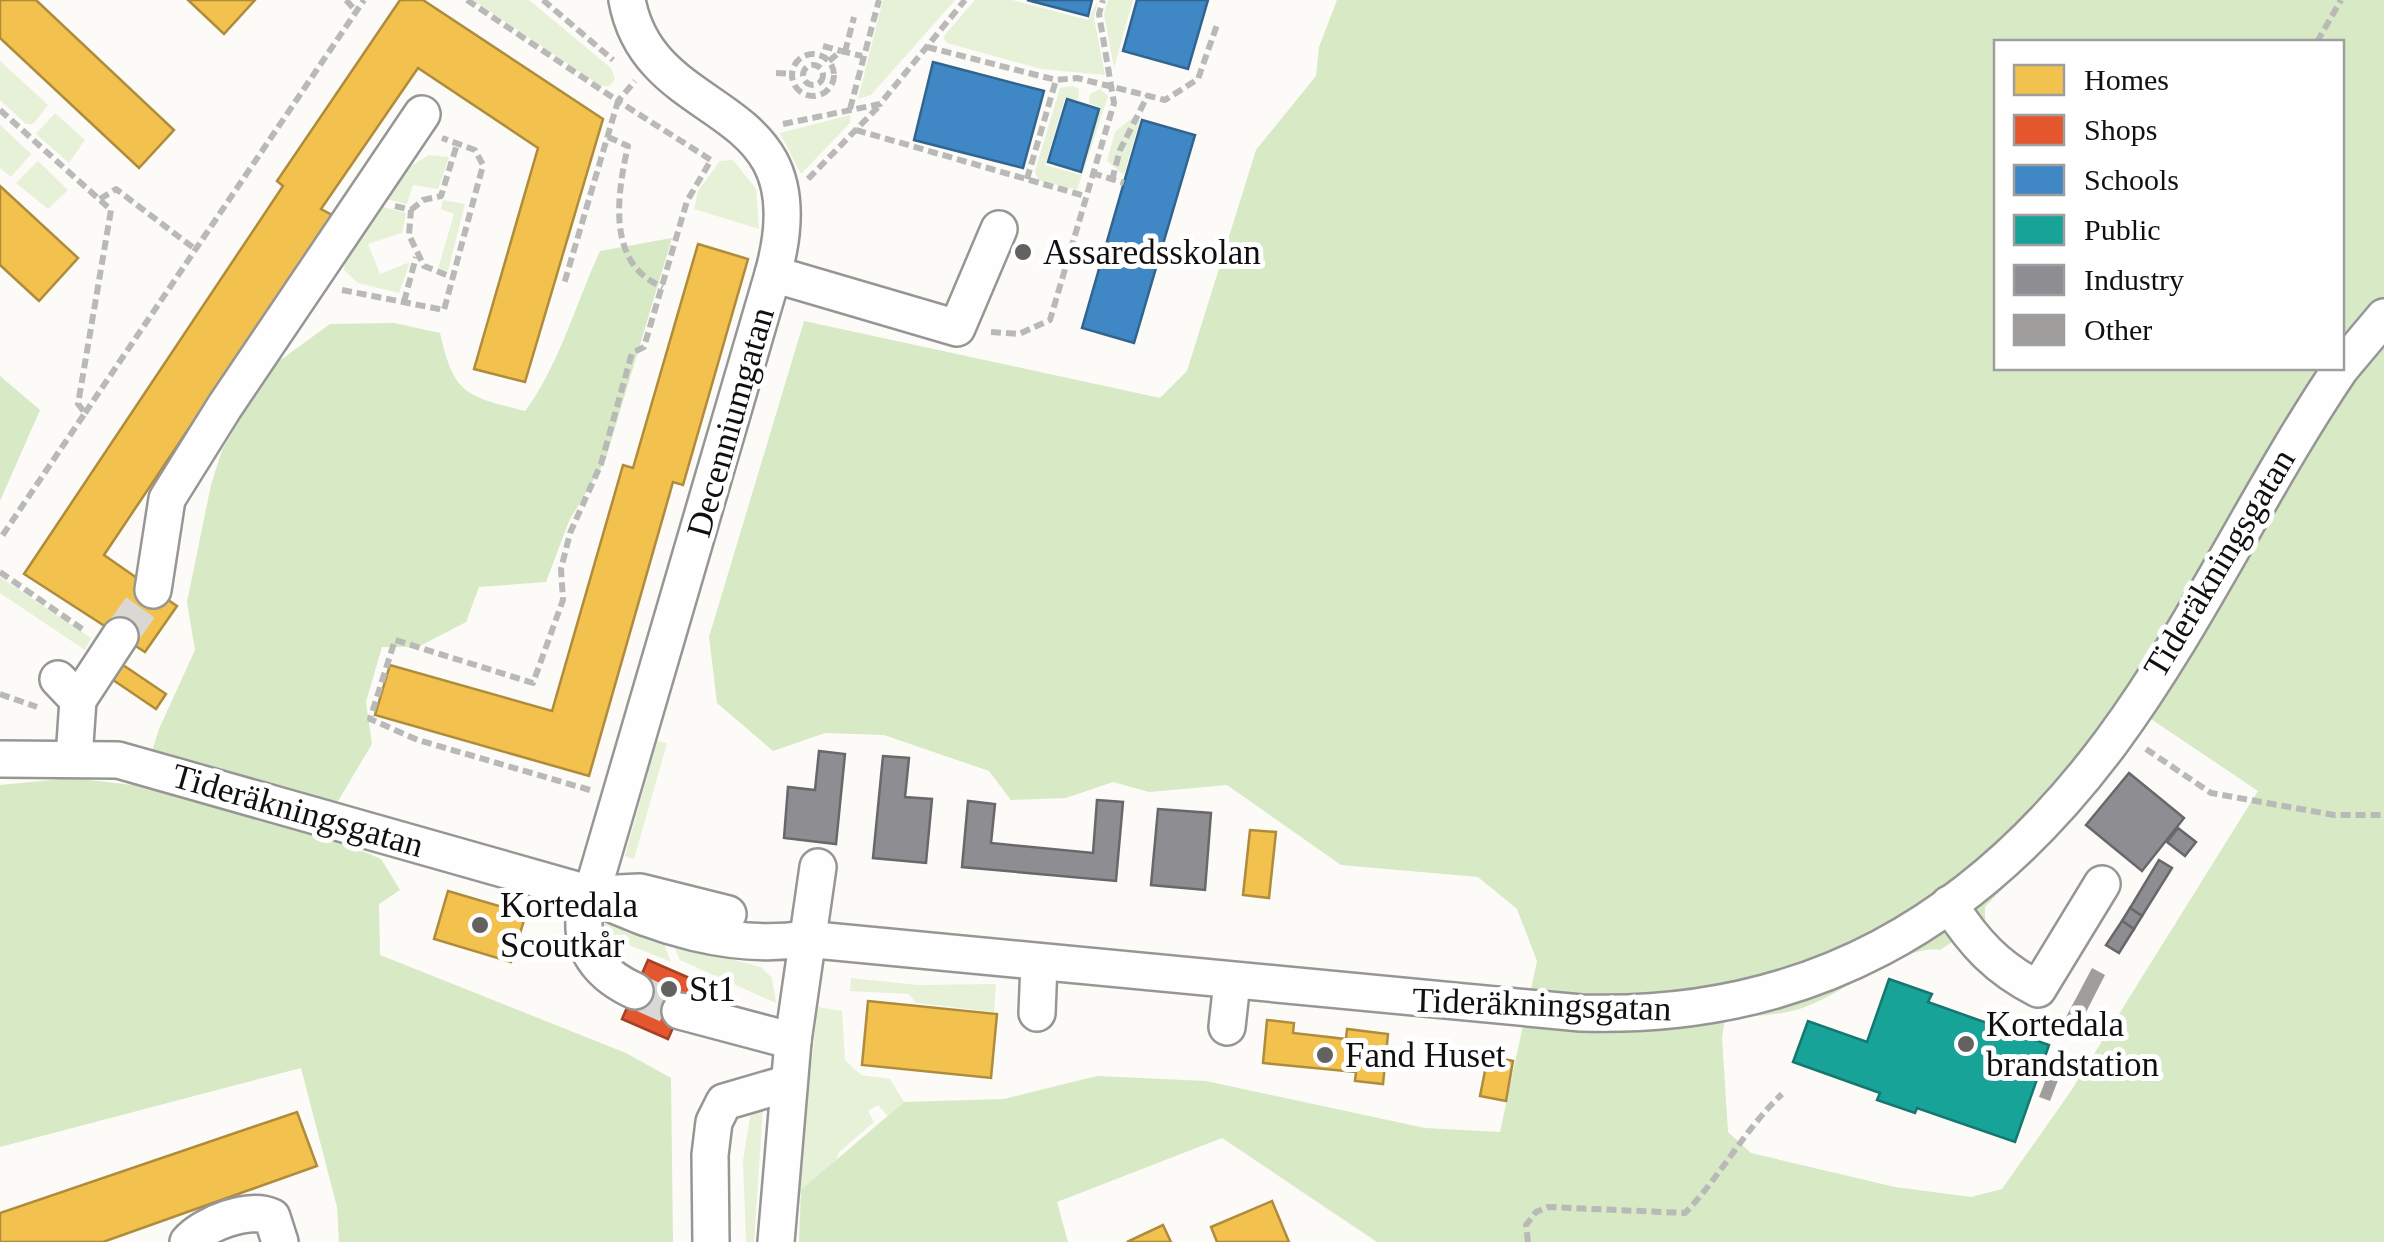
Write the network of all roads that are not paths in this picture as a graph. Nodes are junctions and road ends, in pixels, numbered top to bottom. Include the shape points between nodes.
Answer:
1 (627, 0) edge
2 (414, 127) road end
3 (999, 229) dead end
4 (773, 274) junction
5 (2384, 316) edge
6 (2344, 363) edge
7 (2339, 370) edge
8 (153, 590) tunnel mouth
9 (109, 638) tunnel mouth
10 (74, 758) junction
11 (0, 759) edge
12 (818, 867) dead end
13 (2102, 884) dead end
14 (590, 894) junction
15 (1949, 904) junction
16 (805, 939) junction
17 (1039, 964) junction
18 (1232, 982) junction
19 (635, 991) tunnel mouth
20 (680, 1011) tunnel mouth
21 (1037, 1013) dead end
22 (1228, 1027) dead end
23 (793, 1041) junction
24 (788, 1082) junction
25 (188, 1242) edge
26 (280, 1242) edge
27 (711, 1242) edge
28 (776, 1242) edge

1 - 4 street, Decenniumgatan via 646,70 752,136 773,167 784,199
2 - 8 street via 168,499
3 - 4 street via 957,328
4 - 14 street, Decenniumgatan
5 - 6 street, Tideräkningsgatan
7 - 15 street, Tideräkningsgatan via 2122,726 2021,845
9 - 10 street via 68,689
10 - 11 street, Tideräkningsgatan
10 - 14 street, Tideräkningsgatan via 170,773
12 - 16 street
13 - 15 street via 2038,990 2004,972 1975,944
14 - 16 street, Tideräkningsgatan via 670,926 767,945
14 - 19 street, Decenniumgatan via 583,941 615,982
15 - 18 street, Tideräkningsgatan via 1863,958 1804,984 1673,1013 1582,1013
16 - 17 street, Tideräkningsgatan
16 - 23 street
17 - 18 street, Tideräkningsgatan
17 - 21 street
18 - 22 street
20 - 23 street
23 - 24 street
24 - 27 street via 724,1102 714,1122
24 - 28 street
25 - 26 street via 257,1212 272,1217

